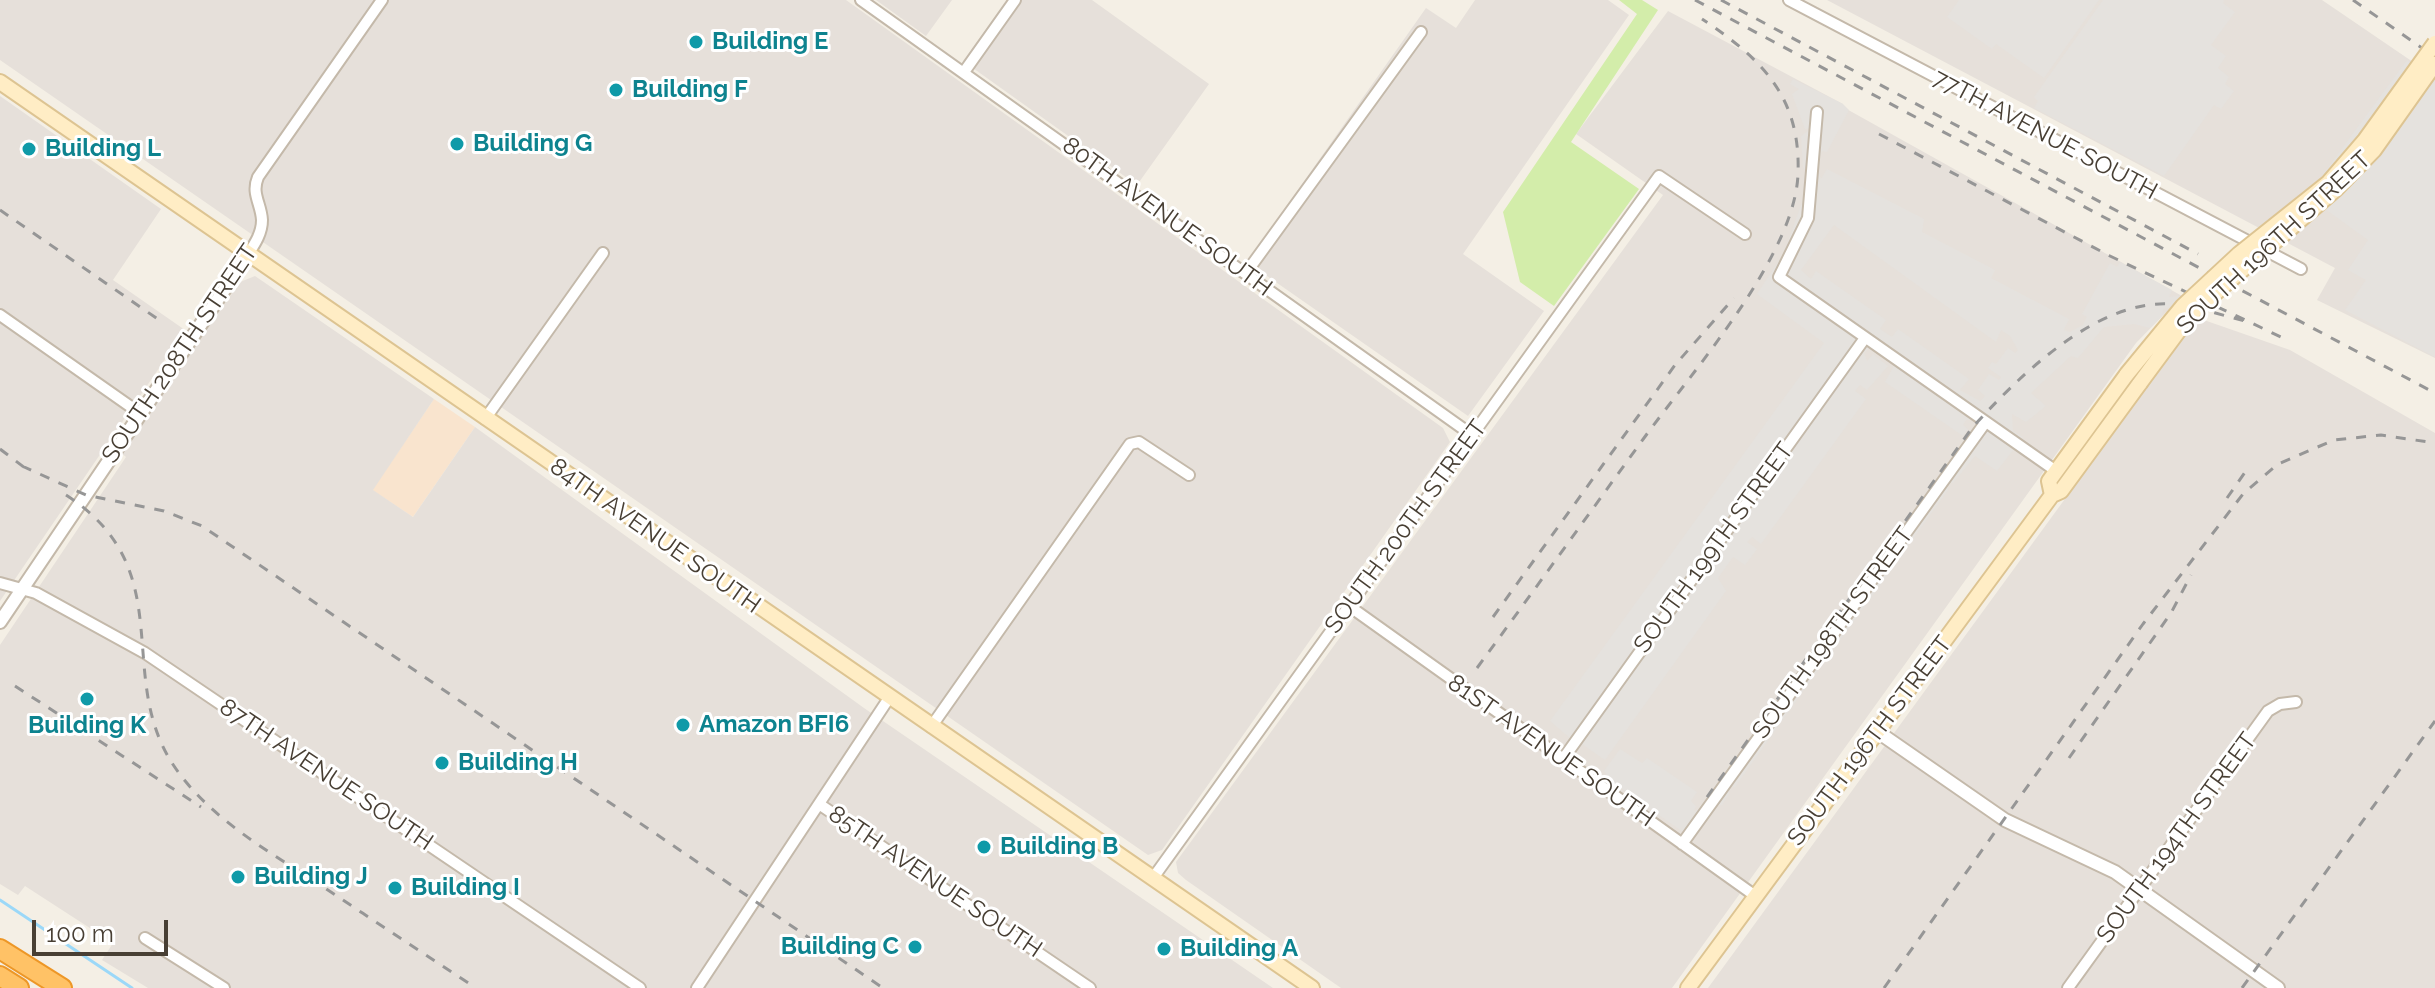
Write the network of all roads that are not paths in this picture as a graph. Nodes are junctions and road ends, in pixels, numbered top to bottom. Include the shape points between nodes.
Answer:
1 (382, 0) edge
2 (861, 0) edge
3 (1015, 0) edge
4 (1789, 0) edge
5 (1421, 32) dead end
6 (2435, 43) edge
7 (2435, 64) edge
8 (964, 72) junction
9 (0, 82) edge
10 (1817, 112) dead end
11 (1745, 234) dead end
12 (603, 253) dead end
13 (247, 256) junction
14 (2301, 269) dead end
15 (1246, 273) junction
16 (0, 315) edge
17 (1865, 338) junction
18 (2133, 379) junction
19 (141, 414) junction
20 (485, 419) junction
21 (1985, 423) junction
22 (1472, 435) junction
23 (2056, 471) junction
24 (1189, 475) dead end
25 (2052, 495) junction
26 (0, 583) edge
27 (23, 589) junction
28 (1349, 606) junction
29 (1, 622) edge
30 (889, 698) junction
31 (2296, 702) dead end
32 (931, 727) junction
33 (1878, 732) junction
34 (1563, 759) junction
35 (819, 804) junction
36 (1682, 844) junction
37 (1153, 878) junction
38 (2140, 889) junction
39 (1754, 895) junction
40 (145, 938) dead end
41 (0, 949) edge
42 (0, 976) edge
43 (19, 988) edge
44 (62, 988) edge
45 (224, 988) edge
46 (640, 988) edge
47 (697, 988) edge
48 (1090, 988) edge
49 (1312, 988) edge
50 (1688, 988) edge
51 (2068, 988) edge
52 (2278, 988) edge

1 - 13 street, SOUTH 208TH STREET via 258,177 254,191 261,231
2 - 8 street, 80TH AVENUE SOUTH
3 - 8 street
4 - 14 street, 77TH AVENUE SOUTH
5 - 15 street
6 - 18 main road, SOUTH 196TH STREET, bridge via 2328,183 2183,306
7 - 18 main road, SOUTH 196TH STREET, bridge via 2374,150 2191,314
8 - 15 street, 80TH AVENUE SOUTH
9 - 13 main road, 84TH AVENUE SOUTH
10 - 17 street via 1808,218 1779,277
11 - 22 street, SOUTH 200TH STREET via 1659,176
12 - 20 street
13 - 19 street, SOUTH 208TH STREET
13 - 20 main road, 84TH AVENUE SOUTH
15 - 22 street, 80TH AVENUE SOUTH
16 - 19 street
17 - 21 street
17 - 34 street, SOUTH 199TH STREET
18 - 23 main road, SOUTH 196TH STREET
18 - 25 main road, SOUTH 196TH STREET via 2061,491
19 - 27 street, SOUTH 208TH STREET
20 - 30 main road, 84TH AVENUE SOUTH
21 - 23 street
21 - 36 street, SOUTH 198TH STREET
22 - 28 street, SOUTH 200TH STREET
23 - 25 main road, SOUTH 196TH STREET via 2049,481
24 - 32 street via 1139,442 1130,444
25 - 33 main road, SOUTH 196TH STREET
26 - 27 street, 87TH AVENUE SOUTH
27 - 29 street, SOUTH 208TH STREET
27 - 46 street, 87TH AVENUE SOUTH via 145,653
28 - 34 street, 81ST AVENUE SOUTH
28 - 37 street, SOUTH 200TH STREET
30 - 32 main road, 84TH AVENUE SOUTH
30 - 35 street
31 - 38 street, SOUTH 194TH STREET via 2268,711
32 - 37 main road, 84TH AVENUE SOUTH
33 - 38 street via 2005,820 2093,860
33 - 39 main road, SOUTH 196TH STREET
34 - 36 street, 81ST AVENUE SOUTH
35 - 47 street
35 - 48 street, 85TH AVENUE SOUTH
36 - 39 street, 81ST AVENUE SOUTH
37 - 49 main road, 84TH AVENUE SOUTH
38 - 51 street, SOUTH 194TH STREET
38 - 52 street
39 - 50 main road, SOUTH 196TH STREET
40 - 45 street
41 - 44 highway
42 - 43 highway

